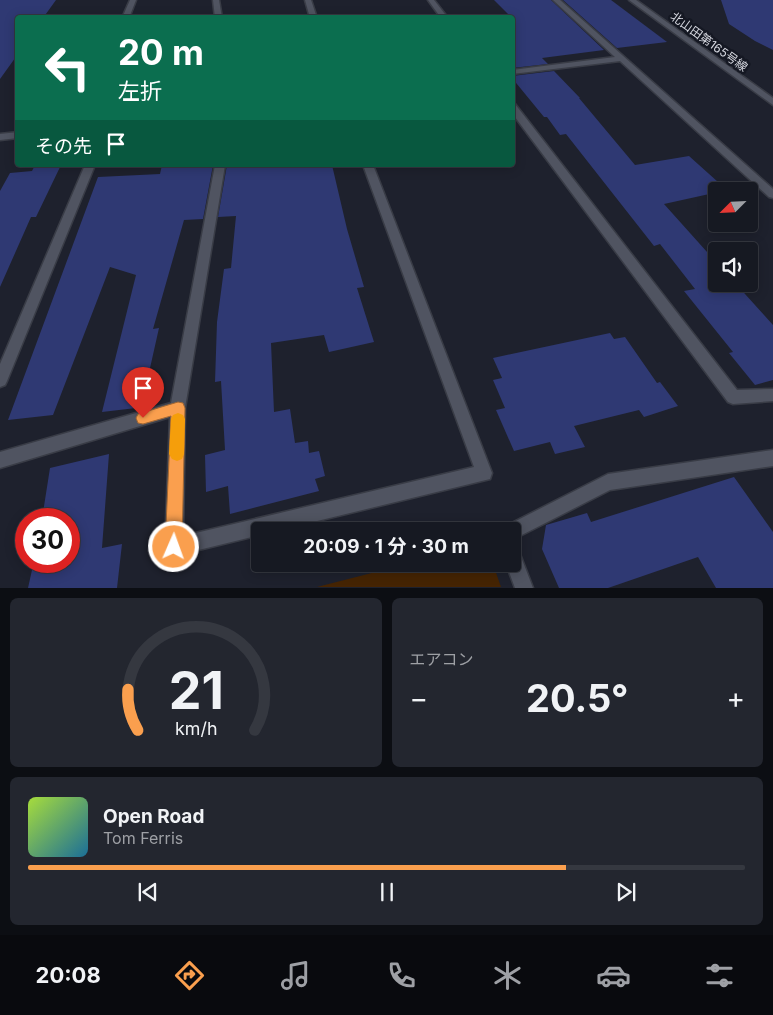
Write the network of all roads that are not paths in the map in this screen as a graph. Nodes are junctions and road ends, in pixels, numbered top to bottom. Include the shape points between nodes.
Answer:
1 (133, 0) edge
2 (216, 0) edge
3 (308, 0) edge
4 (431, 0) edge
5 (556, 0) edge
6 (632, 0) edge
7 (126, 15) edge
8 (218, 15) edge
9 (313, 15) edge
10 (442, 15) edge
11 (621, 59) junction
12 (515, 72) edge
13 (773, 102) edge
14 (515, 110) edge
15 (15, 134) edge
16 (0, 136) edge
17 (89, 167) edge
18 (220, 167) edge
19 (369, 167) edge
20 (773, 195) edge
21 (0, 381) edge
22 (773, 395) edge
23 (178, 408) junction
24 (773, 458) edge
25 (0, 460) edge
26 (521, 527) edge
27 (518, 572) edge
28 (524, 588) edge

1 - 7 street
2 - 8 street
3 - 9 street
4 - 10 street
5 - 11 street
6 - 13 street, 北山田第165号線
11 - 12 street
11 - 20 street
14 - 22 street via 734,397
15 - 16 street
17 - 21 street
18 - 23 street
19 - 23 street via 484,473 174,547
23 - 25 street
24 - 26 street via 608,482
27 - 28 street

